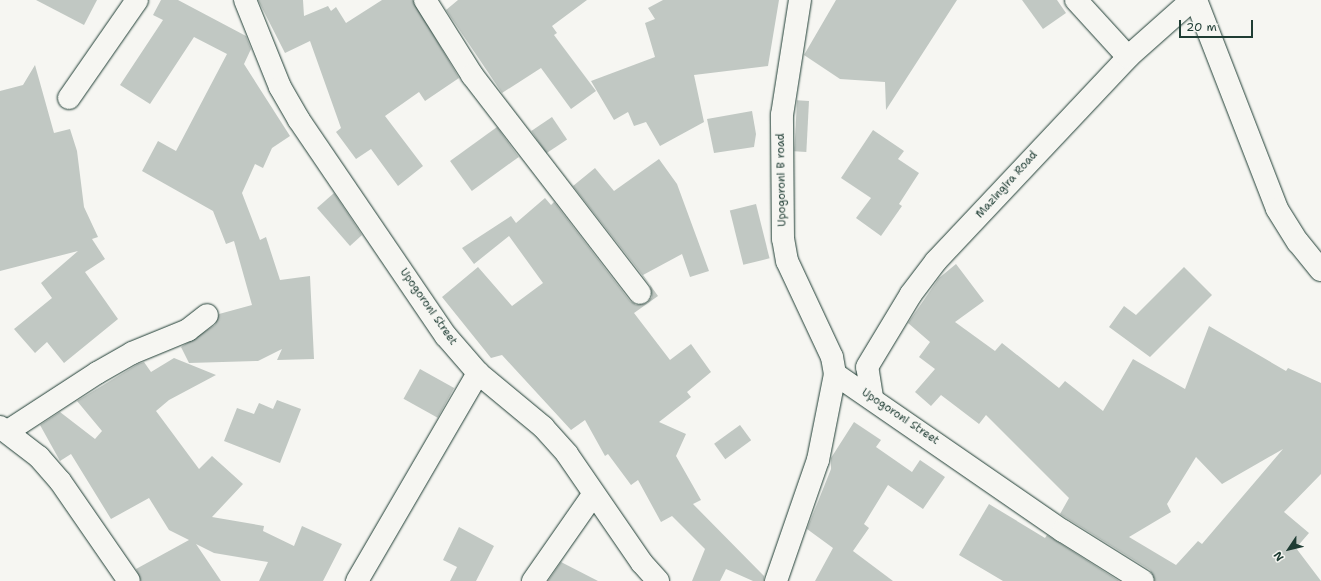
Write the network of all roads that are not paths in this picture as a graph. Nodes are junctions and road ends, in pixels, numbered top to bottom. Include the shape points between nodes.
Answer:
1 (137, 0) edge
2 (245, 0) edge
3 (425, 0) edge
4 (800, 0) edge
5 (1076, 0) edge
6 (1192, 0) edge
7 (1196, 0) edge
8 (1128, 57) junction
9 (69, 98) dead end
10 (1321, 270) edge
11 (640, 293) dead end
12 (207, 315) dead end
13 (478, 373) junction
14 (835, 374) junction
15 (872, 397) junction
16 (4, 429) edge
17 (593, 495) junction
18 (129, 581) edge
19 (357, 581) edge
20 (533, 581) edge
21 (658, 581) edge
22 (776, 581) edge
23 (1143, 581) edge

1 - 9 street
2 - 13 street, Upogoroni Street via 280,87 299,120 446,336
3 - 11 street via 476,81
4 - 14 street, Upogoroni B road via 782,115 783,239 787,261 832,357
5 - 8 street
6 - 8 street, Mazingira Road
7 - 10 street via 1277,209 1298,242
8 - 15 street, Mazingira Road via 936,261 915,288 867,367
12 - 16 street via 188,330 97,373
13 - 17 street, Upogoroni Street via 543,427 567,454
13 - 19 street
14 - 15 street, Upogoroni Street
14 - 22 street via 818,460
15 - 23 street, Upogoroni Street via 1064,531
16 - 18 street via 60,480
17 - 20 street
17 - 21 street, Upogoroni Street

